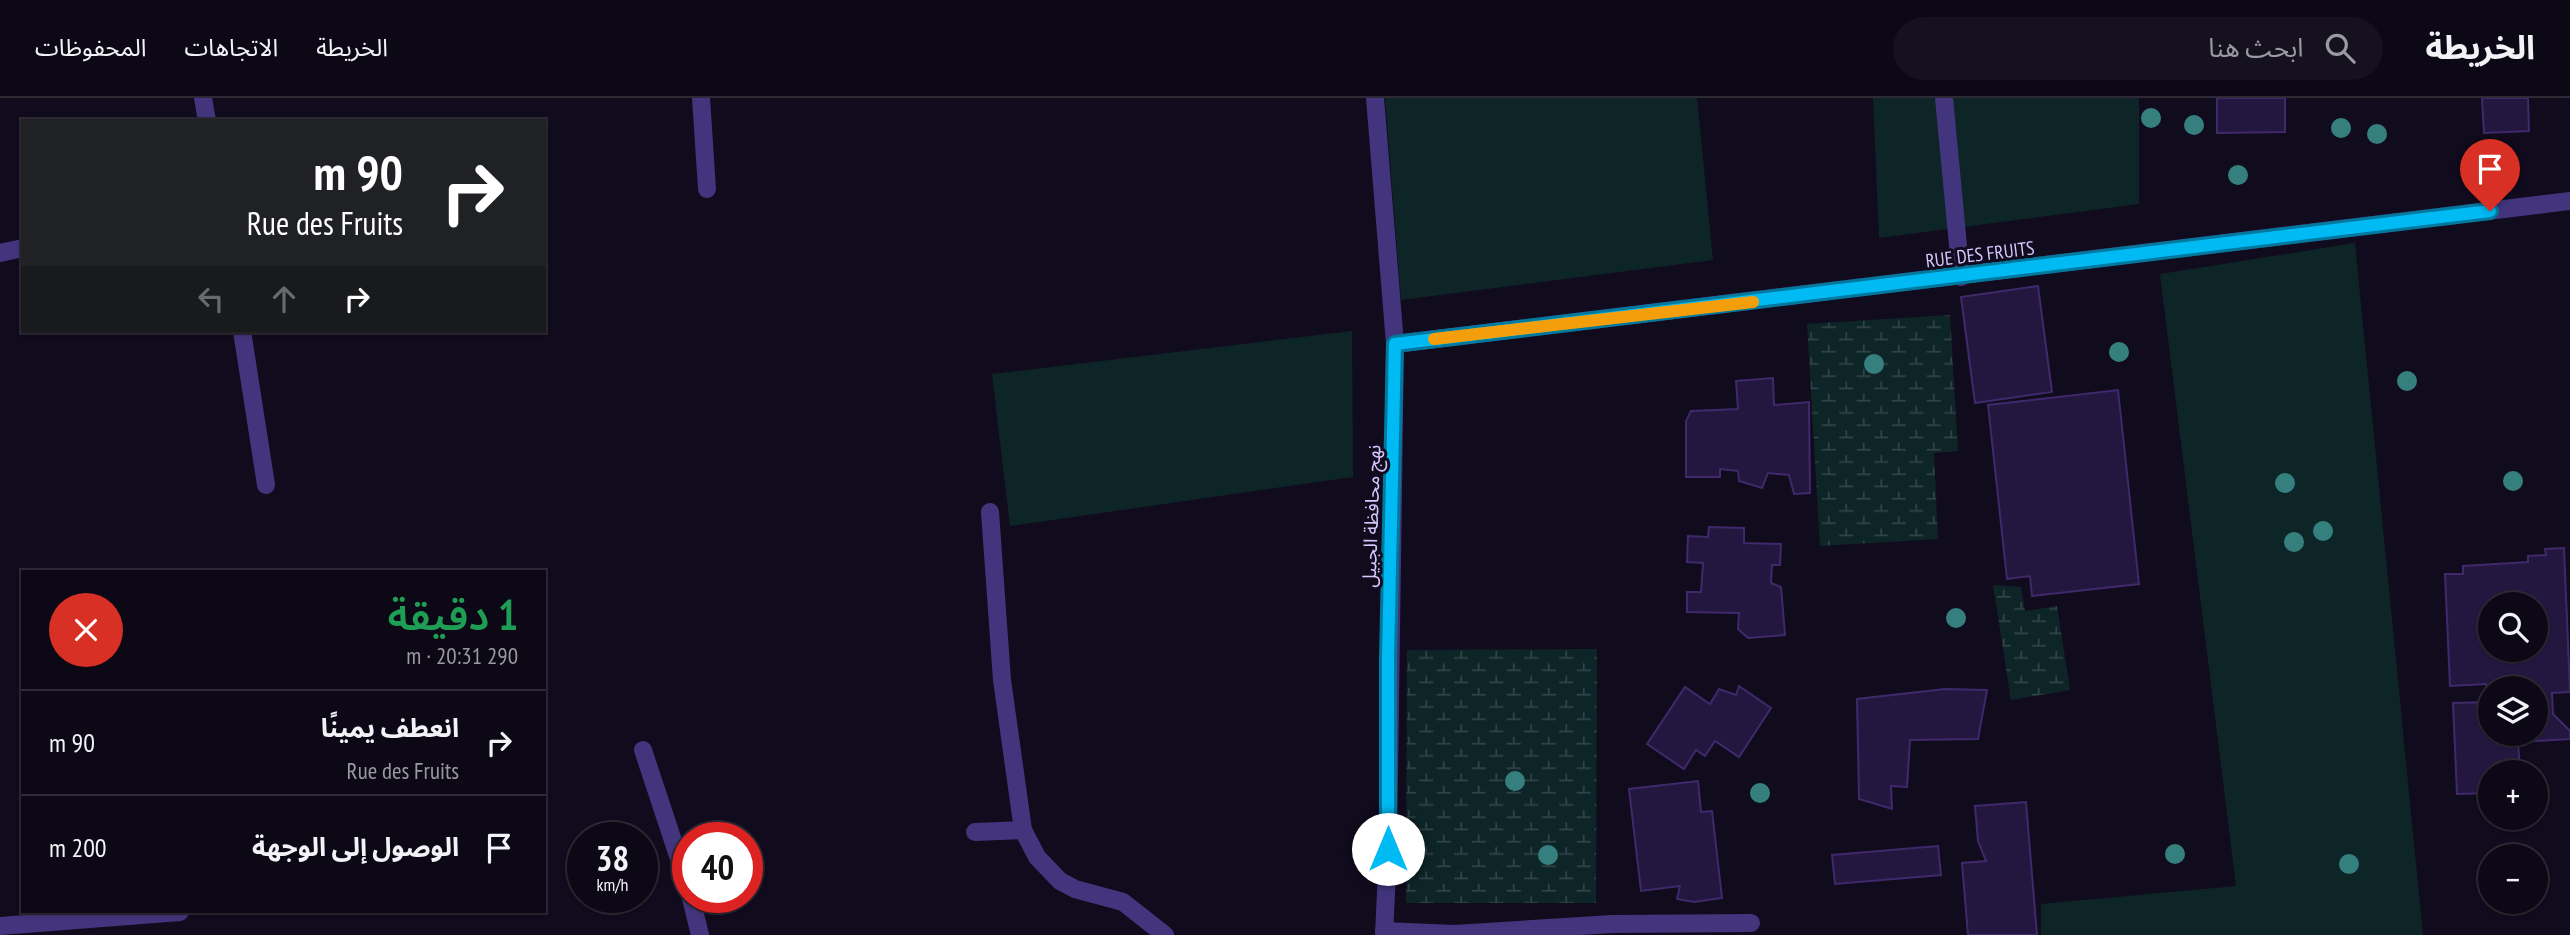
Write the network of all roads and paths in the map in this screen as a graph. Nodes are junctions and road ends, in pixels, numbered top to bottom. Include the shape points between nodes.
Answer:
1 (203, 98) edge
2 (701, 98) edge
3 (1374, 98) edge
4 (1944, 98) edge
5 (207, 119) edge
6 (707, 189) dead end
7 (2570, 201) edge
8 (21, 248) edge
9 (0, 253) edge
10 (1961, 277) junction
11 (242, 333) edge
12 (1395, 344) junction
13 (266, 485) dead end
14 (989, 512) dead end
15 (643, 750) dead end
16 (1023, 830) junction
17 (975, 832) dead end
18 (672, 838) edge
19 (167, 913) edge
20 (695, 913) edge
21 (1751, 923) dead end
22 (0, 926) edge
23 (1384, 933) edge
24 (700, 935) edge
25 (1165, 935) edge

1 - 5 street
2 - 6 street
3 - 12 street, نهج محافظة الجبيل
4 - 10 street
7 - 10 street, RUE DES FRUITS
8 - 9 street
10 - 12 street, RUE DES FRUITS
11 - 13 street
12 - 23 street, نهج محافظة الجبيل
14 - 16 street via 1002,680
15 - 18 street
16 - 17 street
16 - 25 street via 1037,857 1060,881 1123,902
19 - 22 street
20 - 24 street
21 - 23 street

